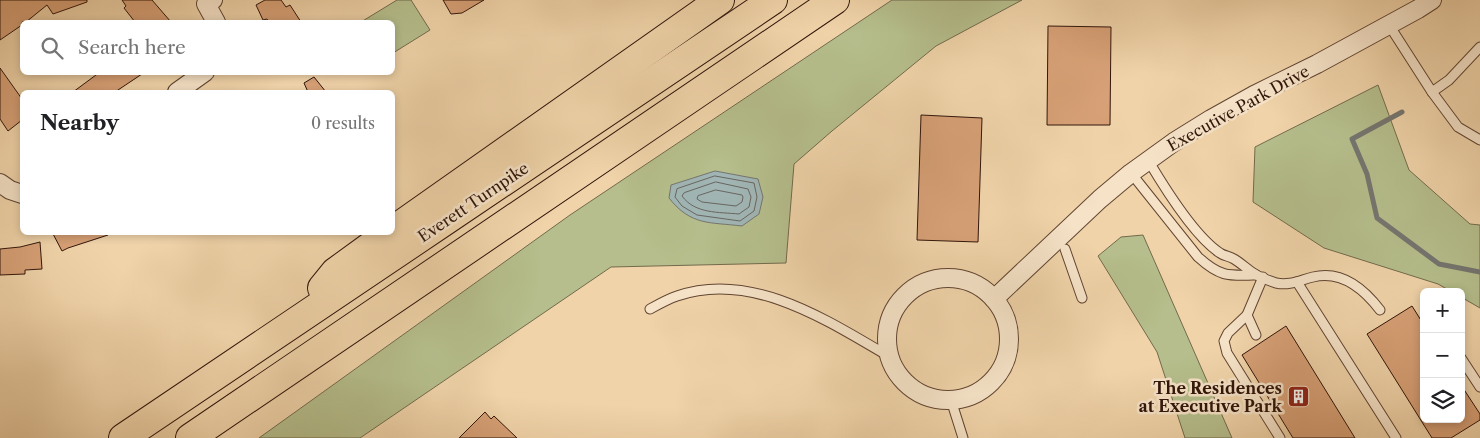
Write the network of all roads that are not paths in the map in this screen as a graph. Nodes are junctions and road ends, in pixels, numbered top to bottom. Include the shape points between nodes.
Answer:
1 (720, 0) edge
2 (773, 0) edge
3 (835, 0) edge
4 (1432, 0) edge
5 (208, 1) edge
6 (215, 20) edge
7 (1389, 25) junction
8 (1480, 47) edge
9 (201, 75) edge
10 (180, 90) edge
11 (1432, 92) junction
12 (1480, 140) edge
13 (1148, 160) junction
14 (1131, 173) junction
15 (0, 183) edge
16 (20, 193) edge
17 (395, 229) edge
18 (387, 235) edge
19 (1065, 249) dead end
20 (1259, 276) junction
21 (1297, 282) junction
22 (1082, 298) dead end
23 (994, 299) junction
24 (650, 308) dead end
25 (1380, 310) dead end
26 (1247, 315) junction
27 (295, 321) junction
28 (1256, 335) dead end
29 (890, 357) junction
30 (1465, 364) edge
31 (1480, 387) edge
32 (951, 400) junction
33 (123, 438) edge
34 (190, 438) edge
35 (963, 438) edge
36 (1280, 438) edge
37 (1396, 438) edge

1 - 17 highway
2 - 27 highway, Everett Turnpike
3 - 34 highway
4 - 7 street, Executive Park Drive
5 - 6 street
7 - 11 lane
7 - 13 street, Executive Park Drive via 1211,119
8 - 11 lane via 1449,80
9 - 10 street
11 - 12 lane via 1458,127
13 - 14 street, Executive Park Drive
13 - 20 lane via 1180,210 1207,242
14 - 20 lane via 1205,264 1227,276
14 - 23 street, Executive Park Drive
15 - 16 street
18 - 27 highway via 335,272
19 - 22 lane
20 - 21 lane via 1286,284
20 - 26 lane
21 - 25 lane via 1320,275 1342,278 1371,298
21 - 37 lane
23 - 29 street via 974,283 957,278 940,278 915,287 902,298 888,325
23 - 32 street via 1004,314 1009,333 1004,362 987,386 970,396
24 - 29 lane via 677,296 703,290 757,293 810,312
26 - 28 lane
26 - 36 lane via 1224,341 1228,353
27 - 33 highway, Everett Turnpike
29 - 32 street via 895,369 913,389 937,399
30 - 31 lane
32 - 35 lane

